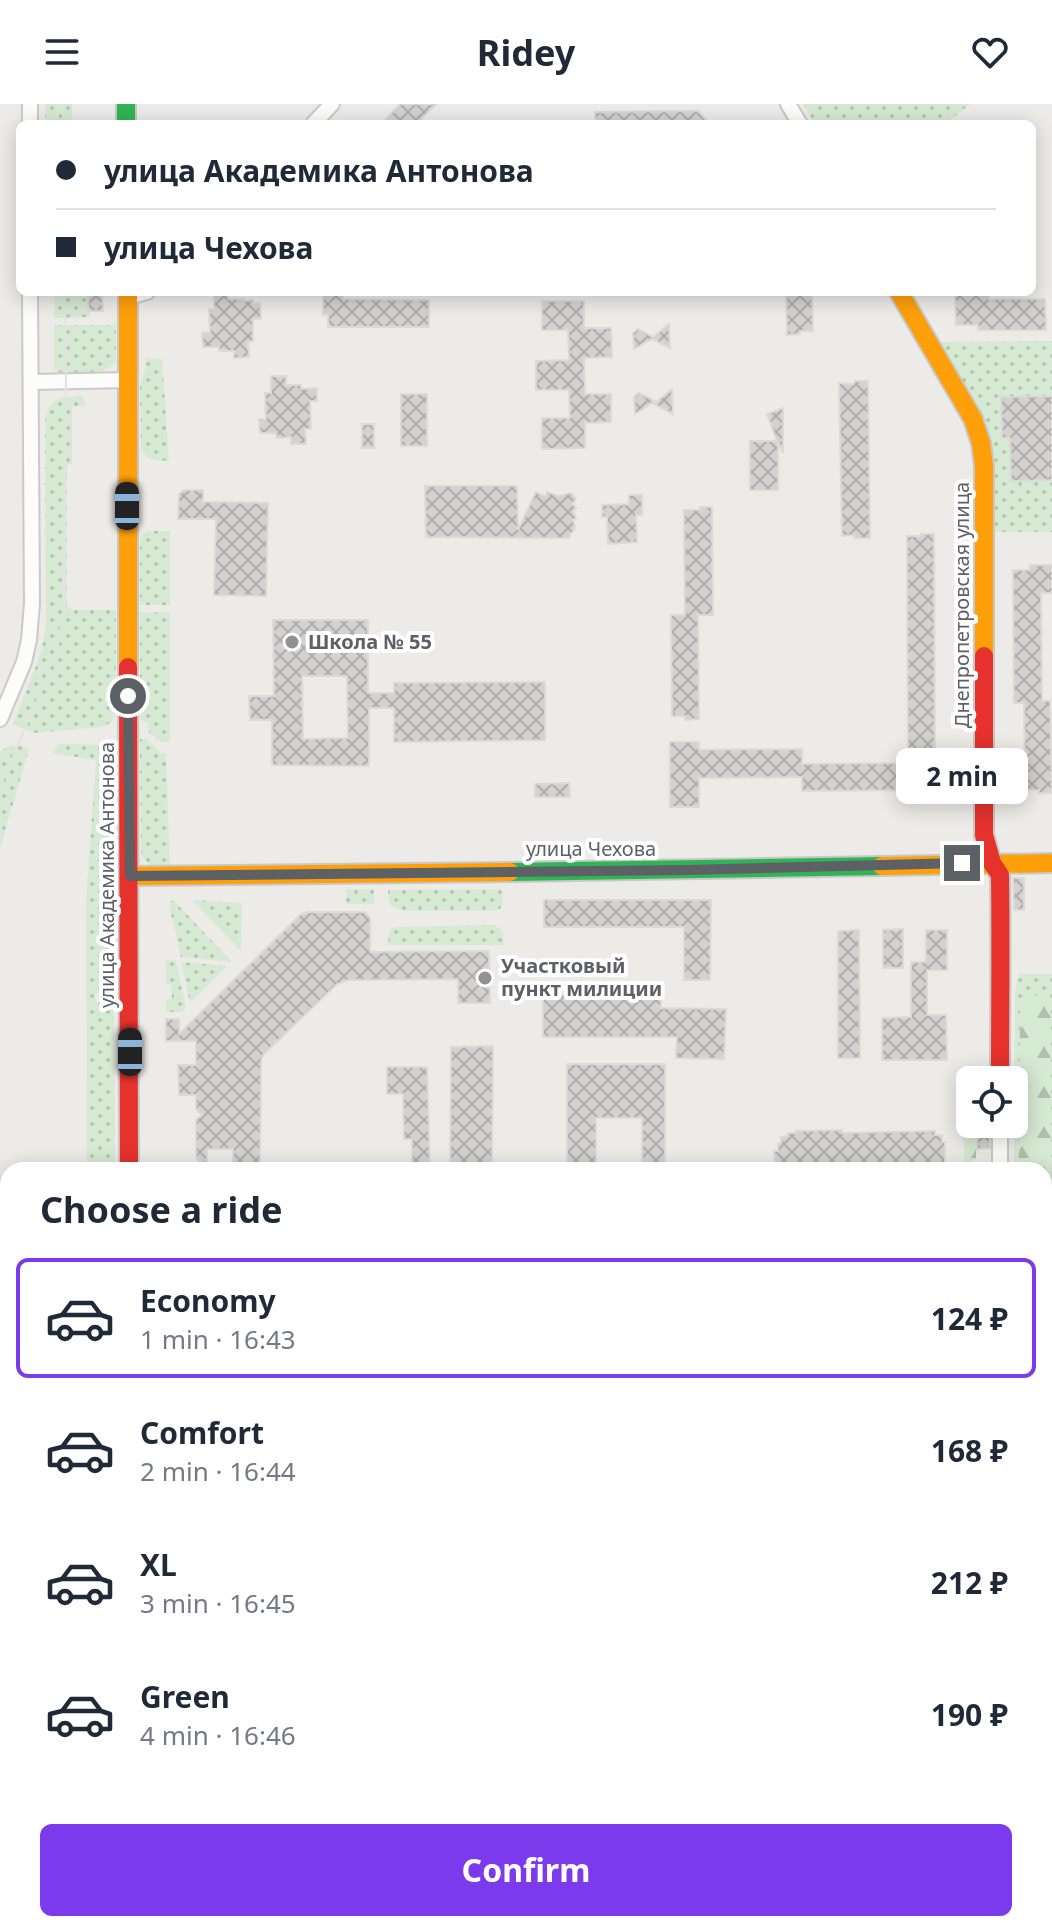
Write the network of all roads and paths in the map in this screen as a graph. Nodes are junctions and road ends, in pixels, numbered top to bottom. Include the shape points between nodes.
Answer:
1 (332, 104) edge
2 (317, 120) edge
3 (30, 296) edge
4 (134, 296) edge
5 (901, 296) edge
6 (128, 380) junction
7 (31, 382) junction
8 (0, 719) edge
9 (992, 863) junction
10 (1052, 863) edge
11 (130, 876) junction
12 (1000, 1066) edge
13 (1000, 1138) edge
14 (129, 1162) edge
15 (1000, 1162) edge

1 - 2 street
3 - 7 street
4 - 6 street, улица Академика Антонова
5 - 9 street, Днепропетровская улица via 973,419 981,443 984,835
6 - 7 street
6 - 11 street, улица Академика Антонова
7 - 8 street via 29,640
9 - 10 street, улица Чехова
9 - 11 street, улица Чехова
9 - 12 street, Днепропетровская улица via 1000,875
11 - 14 street, улица Академика Антонова
13 - 15 street

